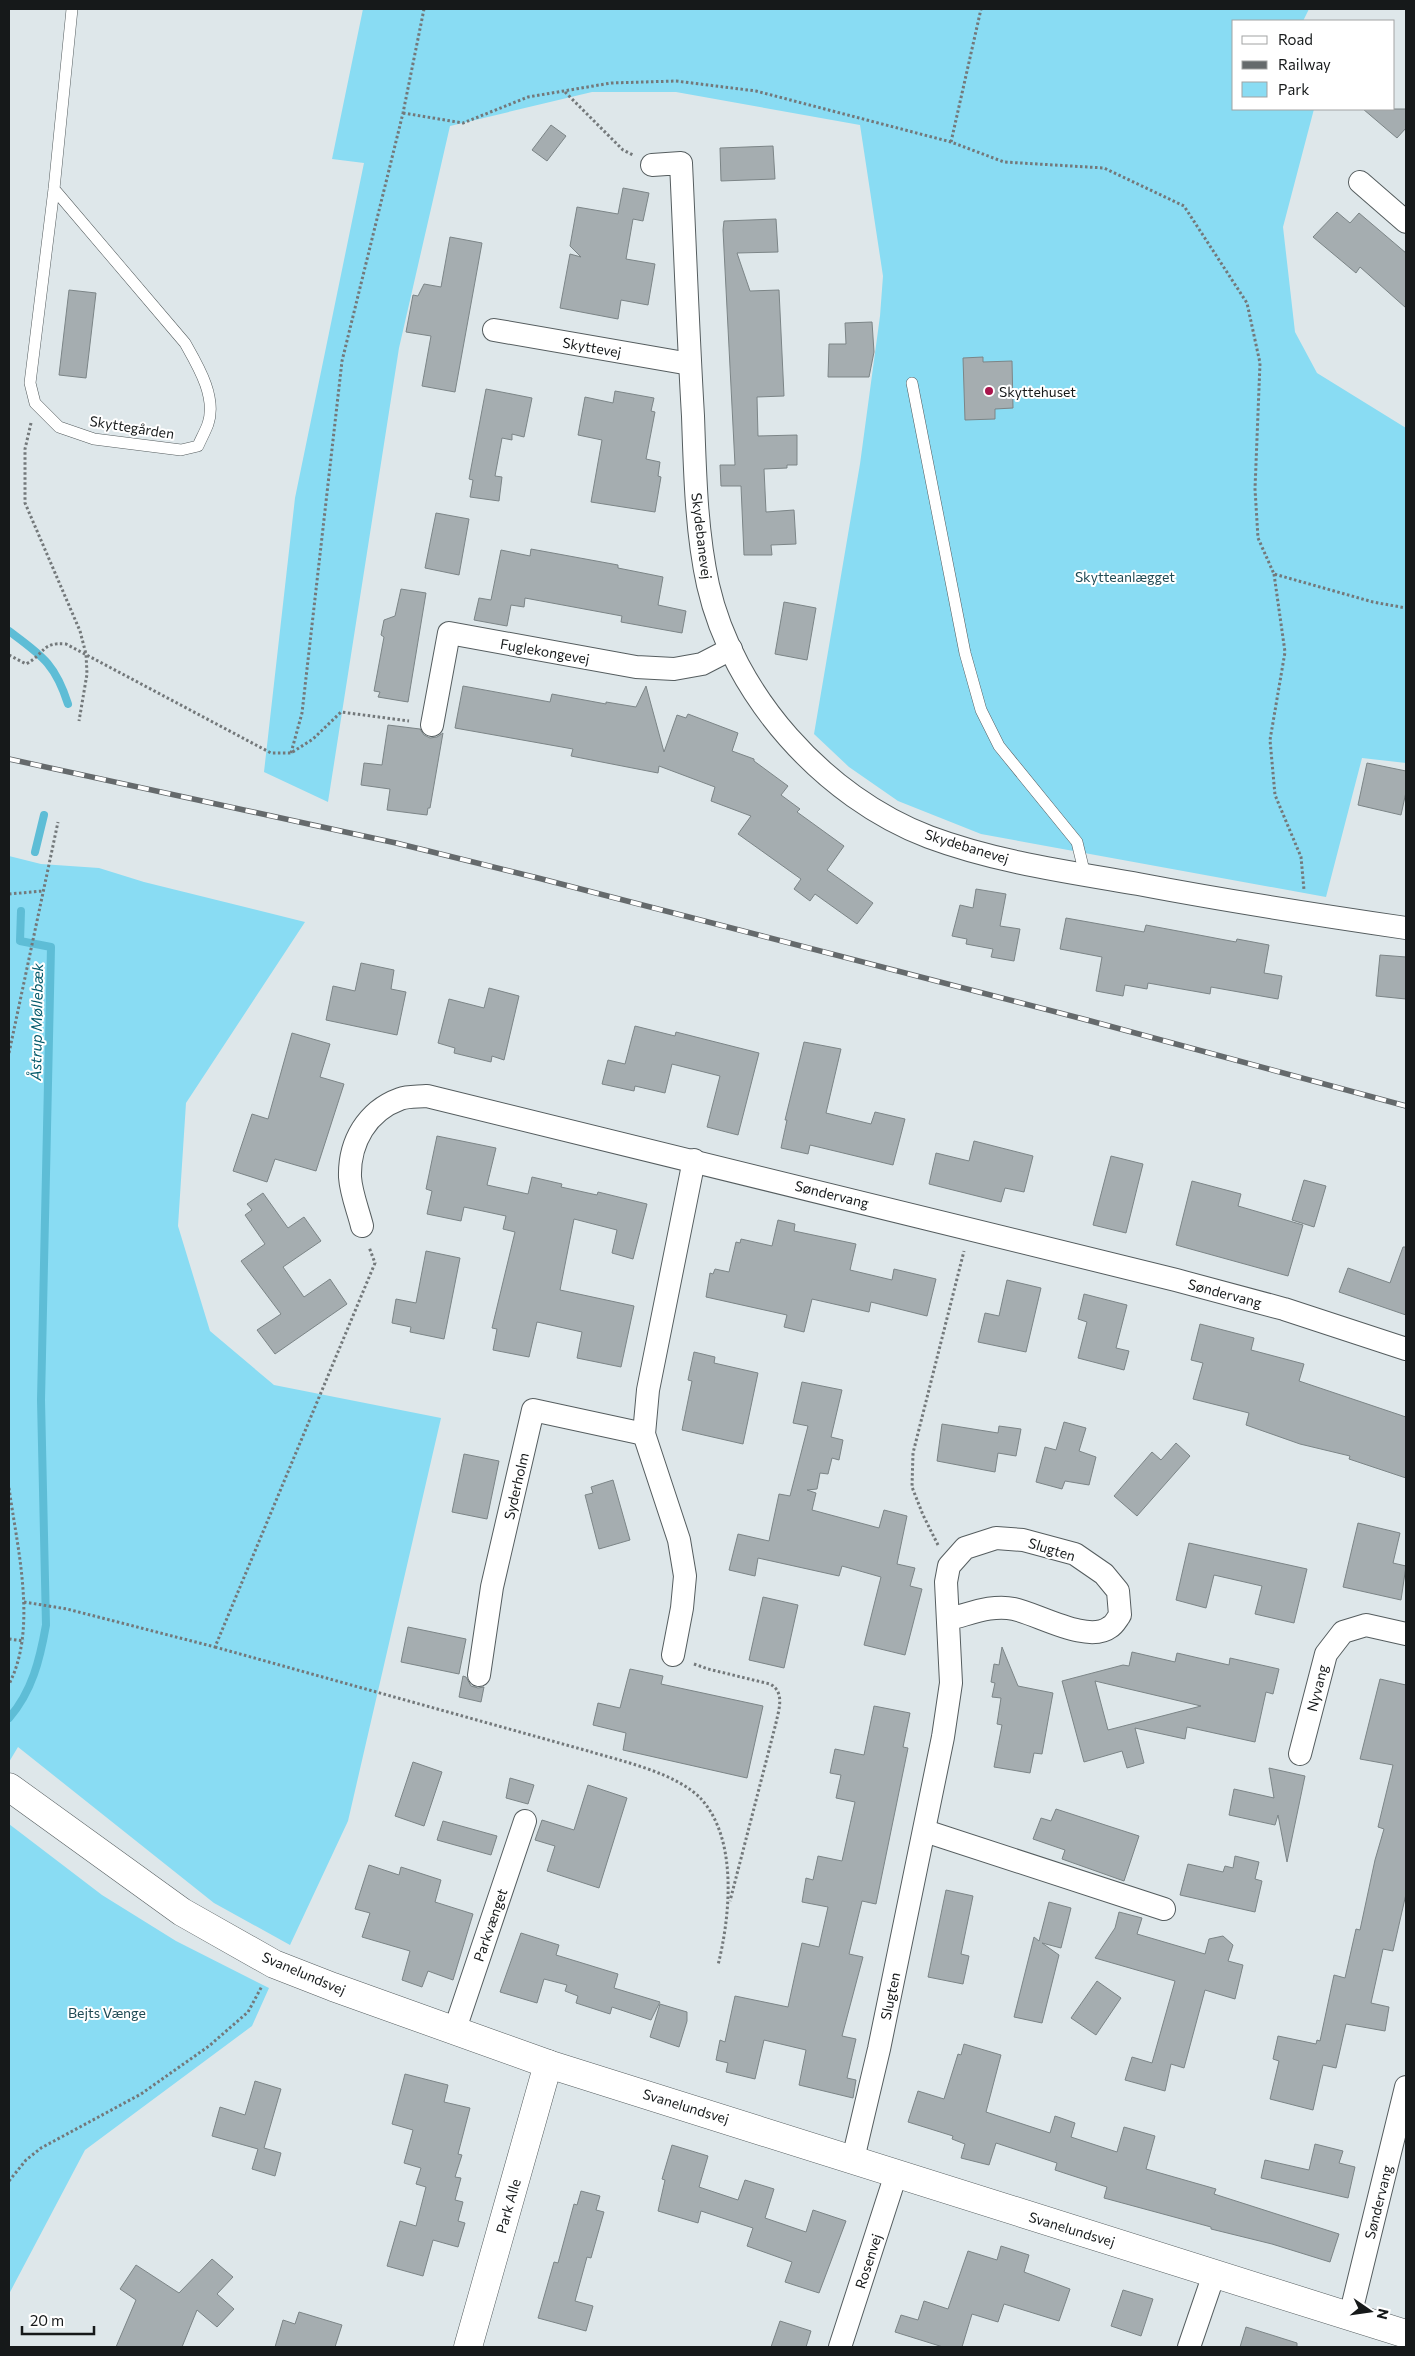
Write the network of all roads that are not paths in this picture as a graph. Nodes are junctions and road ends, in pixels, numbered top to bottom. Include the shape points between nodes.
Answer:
1 (72, 9) edge
2 (652, 165) road end
3 (1360, 182) dead end
4 (54, 189) junction
5 (1406, 222) edge
6 (494, 330) dead end
7 (690, 364) junction
8 (912, 383) dead end
9 (731, 648) junction
10 (432, 725) road end
11 (1084, 875) junction
12 (1406, 928) edge
13 (694, 1160) junction
14 (362, 1226) road end
15 (1406, 1349) edge
16 (644, 1434) junction
17 (949, 1619) junction
18 (1406, 1634) edge
19 (673, 1656) road end
20 (479, 1675) dead end
21 (1300, 1754) dead end
22 (9, 1787) edge
23 (526, 1821) dead end
24 (925, 1832) junction
25 (1164, 1909) dead end
26 (454, 2029) junction
27 (548, 2064) junction
28 (1406, 2087) edge
29 (853, 2159) junction
30 (896, 2174) junction
31 (1214, 2274) junction
32 (1350, 2316) junction
33 (1406, 2334) edge
34 (468, 2347) edge
35 (840, 2347) edge
36 (1188, 2347) edge

1 - 4 lane
2 - 7 street, Skydebanevej via 681,163
3 - 5 street
4 - 4 lane, Skyttegården via 30,383 35,403 59,427 94,440 181,450 198,446 209,423 209,399 201,370 185,343
6 - 7 street, Skyttevej
7 - 9 street, Skydebanevej via 698,523 709,587
8 - 11 lane via 965,653 981,710 999,746 1077,842
9 - 10 street, Fuglekongevej via 702,664 674,669 636,667 449,634
9 - 11 street, Skydebanevej via 758,697 792,741 832,780 878,811 928,836 980,853
11 - 12 street, Skydebanevej
13 - 14 street, Søndervang via 427,1096 401,1099 378,1110 361,1129 351,1153 350,1179
13 - 15 street, Søndervang via 1266,1304
13 - 16 street via 648,1390
16 - 19 street via 679,1540 685,1576
16 - 20 street, Syderholm via 533,1410 492,1587
17 - 17 street, Slugten via 946,1582 949,1566 965,1548 996,1538 1023,1540 1076,1554 1104,1574 1118,1591 1120,1615 1111,1627 1100,1632 1083,1632 1013,1609 992,1608
17 - 24 street, Slugten via 951,1682
18 - 21 street, Nyvang via 1366,1625 1343,1632 1326,1654
22 - 26 street, Svanelundsvej via 182,1912 274,1964
23 - 26 street, Parkvænget
24 - 25 street
24 - 29 street, Slugten
26 - 27 street, Svanelundsvej
27 - 29 street, Svanelundsvej
27 - 34 street, Park Alle
28 - 32 street, Søndervang
29 - 30 street, Svanelundsvej
30 - 31 street, Svanelundsvej
30 - 35 street, Rosenvej
31 - 32 street, Svanelundsvej
31 - 36 street
32 - 33 street, Svanelundsvej

